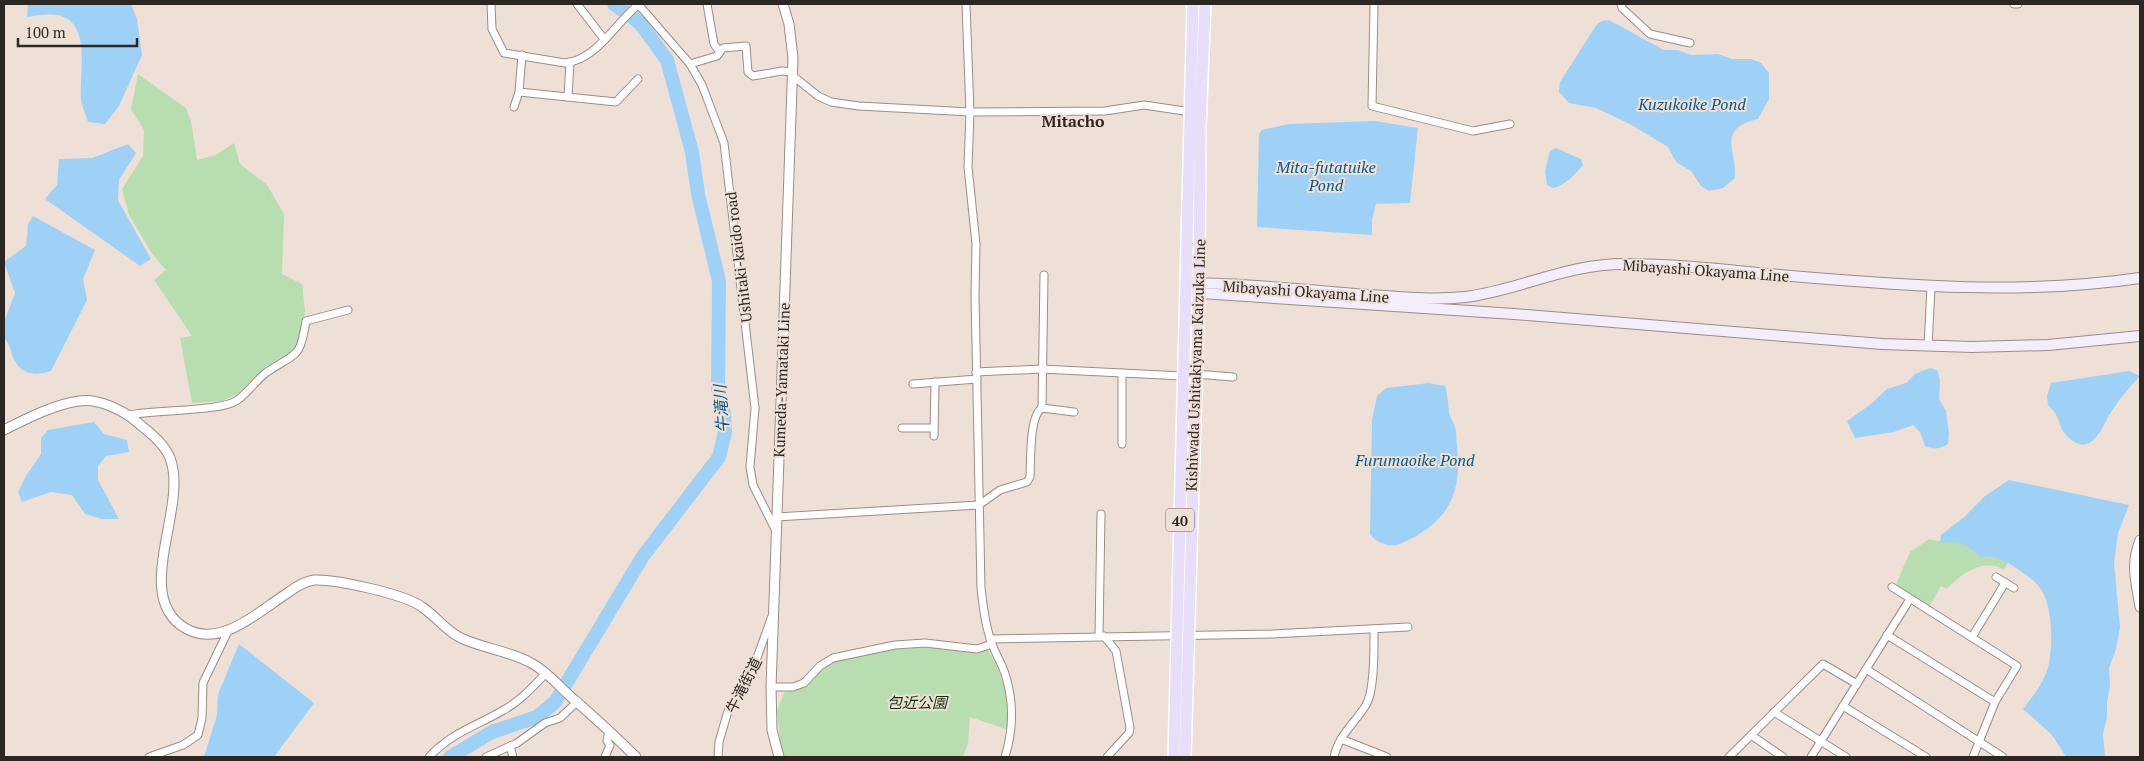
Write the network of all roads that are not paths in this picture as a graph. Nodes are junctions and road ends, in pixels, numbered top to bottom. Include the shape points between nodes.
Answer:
1 (491, 4) edge
2 (577, 4) edge
3 (638, 4) edge
4 (706, 4) edge
5 (783, 4) edge
6 (966, 4) edge
7 (1193, 4) edge
8 (1205, 4) edge
9 (1374, 4) edge
10 (1621, 4) edge
11 (2014, 4) edge
12 (2018, 4) edge
13 (604, 40) junction
14 (1690, 43) dead end
15 (719, 51) junction
16 (522, 55) junction
17 (570, 62) junction
18 (690, 64) junction
19 (792, 73) junction
20 (638, 79) dead end
21 (519, 92) junction
22 (568, 97) junction
23 (514, 107) dead end
24 (970, 112) junction
25 (1191, 112) junction
26 (1510, 124) dead end
27 (1044, 275) dead end
28 (2140, 278) edge
29 (1192, 288) junction
30 (1931, 288) junction
31 (348, 310) dead end
32 (2140, 336) edge
33 (1928, 346) junction
34 (1041, 369) junction
35 (1122, 373) junction
36 (1195, 374) junction
37 (977, 376) junction
38 (1183, 376) junction
39 (1233, 377) dead end
40 (935, 382) junction
41 (913, 384) dead end
42 (1042, 408) junction
43 (1074, 412) dead end
44 (129, 415) junction
45 (902, 428) dead end
46 (4, 430) edge
47 (1122, 444) dead end
48 (979, 505) junction
49 (1101, 514) dead end
50 (776, 517) junction
51 (776, 532) junction
52 (2140, 540) edge
53 (1996, 577) dead end
54 (2006, 583) junction
55 (1892, 587) dead end
56 (2014, 588) dead end
57 (1910, 599) junction
58 (2140, 607) edge
59 (774, 614) junction
60 (1408, 627) dead end
61 (1374, 629) junction
62 (228, 631) junction
63 (1887, 635) junction
64 (1102, 636) junction
65 (1183, 636) junction
66 (1972, 637) junction
67 (991, 642) junction
68 (1866, 669) junction
69 (546, 673) junction
70 (1857, 684) junction
71 (771, 687) junction
72 (575, 699) junction
73 (1995, 702) junction
74 (1843, 706) junction
75 (1774, 712) junction
76 (609, 730) junction
77 (1750, 735) junction
78 (1341, 739) junction
79 (1821, 741) junction
80 (1979, 742) junction
81 (510, 746) junction
82 (149, 757) edge
83 (429, 757) edge
84 (486, 757) edge
85 (513, 757) edge
86 (605, 757) edge
87 (636, 757) edge
88 (718, 757) edge
89 (779, 757) edge
90 (1005, 757) edge
91 (1107, 757) edge
92 (1174, 757) edge
93 (1185, 757) edge
94 (1334, 757) edge
95 (1387, 757) edge
96 (1729, 757) edge
97 (1783, 757) edge
98 (1811, 757) edge
99 (1846, 757) edge
100 (1926, 757) edge
101 (1973, 757) edge
102 (2003, 757) edge

1 - 16 street via 492,29 499,45 504,53
2 - 13 street
3 - 13 street
3 - 18 street, Ushitaki-kaido road
4 - 15 street via 714,44
5 - 19 street, Kumeda-Yamataki Line via 792,46
6 - 24 street
7 - 25 main road, Kishiwada Ushitakiyama Kaizuka Line / 40
8 - 29 main road, Kishiwada Ushitakiyama Kaizuka Line / 40
9 - 26 street via 1372,106 1473,130
10 - 14 street via 1650,34
11 - 12 street
13 - 17 street via 587,55
15 - 18 street via 717,56
15 - 19 street via 746,46 748,72 753,76 782,71
16 - 17 street
16 - 21 street
17 - 22 street
18 - 51 street, Ushitaki-kaido road via 702,85 724,143 755,408 750,467 753,485
19 - 24 street via 818,96 831,102
19 - 50 street, Kumeda-Yamataki Line
20 - 22 street via 616,102
21 - 22 street
21 - 23 street
24 - 25 street via 1105,111 1144,105
24 - 37 street via 968,167 976,227
25 - 29 main road, Kishiwada Ushitakiyama Kaizuka Line / 40
27 - 34 street
28 - 30 main road, Mibayashi Okayama Line via 2061,286
29 - 30 main road, Mibayashi Okayama Line via 1435,299 1486,293 1580,268 1623,264
29 - 33 main road, Mibayashi Okayama Line
29 - 36 main road, Kishiwada Ushitakiyama Kaizuka Line / 40
29 - 38 main road, Kishiwada Ushitakiyama Kaizuka Line / 40
30 - 33 street
31 - 44 street via 306,321 302,346 297,353 265,374 235,402
32 - 33 main road, Mibayashi Okayama Line via 2048,345
34 - 35 street
34 - 37 street
34 - 42 street
35 - 38 street
35 - 47 street
36 - 39 street
36 - 65 main road, Kishiwada Ushitakiyama Kaizuka Line / 40
37 - 40 street
37 - 48 street
38 - 65 main road, Kishiwada Ushitakiyama Kaizuka Line / 40
40 - 41 street
40 - 45 street via 934,432
42 - 43 street
42 - 48 street via 1034,420 1027,482 1000,490
44 - 46 street via 99,402 80,400
44 - 62 street via 156,438 169,456 175,474 161,581 166,606 186,628 207,634
48 - 50 street
48 - 67 street via 983,610
49 - 64 street
50 - 51 street, Kumeda-Yamataki Line
51 - 59 street, Kumeda-Yamataki Line
52 - 58 street via 2133,565
53 - 54 street
54 - 56 street
54 - 66 street
55 - 57 street
57 - 63 street
57 - 66 street
59 - 71 street, Kumeda-Yamataki Line
59 - 88 street, 牛滝街道 via 754,666 725,718
60 - 61 street
61 - 65 street
61 - 78 street via 1375,652 1368,698
62 - 69 street via 298,586 311,580 327,581 414,601 457,636 518,657
62 - 82 street via 203,683 198,735 183,745
63 - 68 street
63 - 73 street
64 - 65 street
64 - 67 street
64 - 91 street via 1116,650 1130,728
65 - 92 main road, Kishiwada Ushitakiyama Kaizuka Line / 40
65 - 93 main road, Kishiwada Ushitakiyama Kaizuka Line / 40
66 - 73 street via 2017,666
67 - 71 street via 977,649 925,643 895,645 834,658 820,666 804,683 794,687
67 - 90 street via 1006,676 1010,695 1012,719
68 - 70 street
68 - 80 street
69 - 72 street
69 - 83 street via 517,701 457,733
70 - 74 street
70 - 75 street via 1824,664
71 - 89 street, Kumeda-Yamataki Line via 772,730
72 - 76 street
72 - 81 street via 560,718 545,723
73 - 80 street
74 - 79 street
74 - 100 street
75 - 77 street
75 - 79 street
76 - 86 street via 607,741 610,745
76 - 87 street
77 - 96 street
77 - 97 street
78 - 94 street
78 - 95 street
79 - 98 street
79 - 99 street
80 - 101 street
80 - 102 street
81 - 84 street
81 - 85 street

